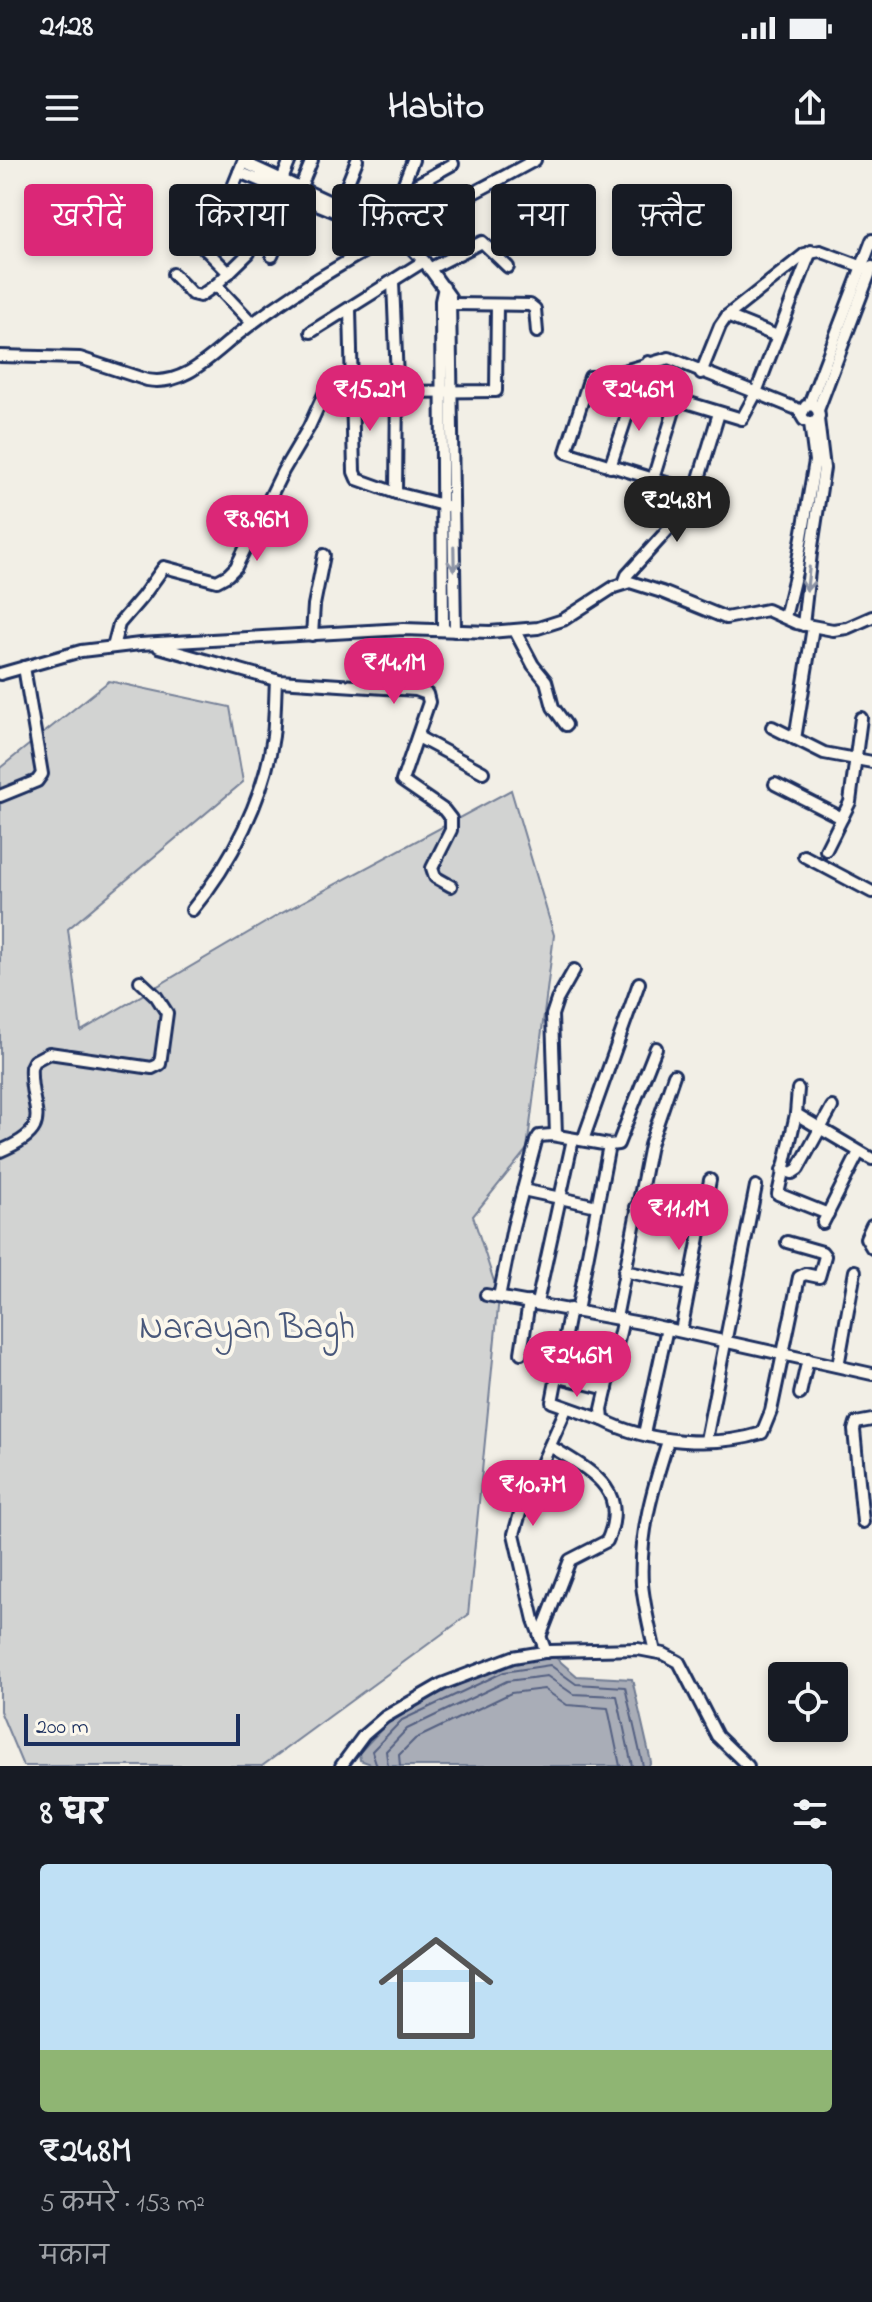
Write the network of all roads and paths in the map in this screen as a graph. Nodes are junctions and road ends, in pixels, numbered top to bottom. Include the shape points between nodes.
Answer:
1 (290, 160) edge
2 (312, 160) edge
3 (357, 160) edge
4 (398, 160) edge
5 (535, 160) edge
6 (412, 163) edge
7 (453, 164) dead end
8 (242, 165) edge
9 (234, 184) edge
10 (281, 184) joint
11 (302, 184) edge
12 (348, 184) edge
13 (403, 184) edge
14 (417, 184) edge
15 (475, 191) edge
16 (872, 240) edge
17 (811, 251) junction
18 (212, 256) edge
19 (246, 256) edge
20 (358, 256) edge
21 (416, 256) edge
22 (427, 265) junction
23 (508, 267) dead end
24 (868, 268) edge
25 (229, 273) junction
26 (173, 274) dead end
27 (393, 282) junction
28 (216, 285) junction
29 (444, 287) junction
30 (452, 304) junction
31 (497, 305) junction
32 (350, 309) junction
33 (727, 316) junction
34 (252, 323) junction
35 (311, 332) dead end
36 (537, 332) dead end
37 (777, 336) junction
38 (0, 356) edge
39 (648, 362) junction
40 (701, 373) junction
41 (603, 377) junction
42 (636, 388) junction
43 (396, 392) junction
44 (446, 393) junction
45 (324, 394) dead end
46 (656, 395) junction
47 (755, 395) junction
48 (677, 401) junction
49 (719, 413) junction
50 (811, 414) junction
51 (610, 467) junction
52 (653, 479) junction
53 (686, 489) junction
54 (396, 493) junction
55 (447, 506) junction
56 (806, 552) junction
57 (324, 555) dead end
58 (624, 583) junction
59 (785, 617) junction
60 (872, 617) edge
61 (808, 626) junction
62 (449, 631) junction
63 (515, 631) junction
64 (312, 635) junction
65 (149, 644) junction
66 (113, 647) junction
67 (24, 667) junction
68 (0, 674) edge
69 (276, 680) junction
70 (861, 718) dead end
71 (566, 725) dead end
72 (772, 727) dead end
73 (418, 737) junction
74 (795, 739) junction
75 (857, 760) junction
76 (872, 762) edge
77 (483, 772) dead end
78 (775, 784) dead end
79 (0, 796) edge
80 (842, 818) junction
81 (826, 850) dead end
82 (804, 856) dead end
83 (451, 886) dead end
84 (872, 892) edge
85 (192, 910) dead end
86 (574, 970) dead end
87 (140, 981) dead end
88 (639, 983) dead end
89 (656, 1048) dead end
90 (674, 1075) dead end
91 (798, 1089) dead end
92 (832, 1107) dead end
93 (796, 1114) junction
94 (820, 1129) junction
95 (556, 1135) junction
96 (578, 1140) junction
97 (609, 1145) junction
98 (0, 1151) edge
99 (859, 1152) junction
100 (872, 1159) edge
101 (782, 1170) junction
102 (710, 1180) dead end
103 (756, 1186) dead end
104 (523, 1190) junction
105 (560, 1198) junction
106 (597, 1206) junction
107 (636, 1207) junction
108 (702, 1220) junction
109 (872, 1225) edge
110 (787, 1242) dead end
111 (872, 1248) edge
112 (624, 1271) junction
113 (855, 1271) dead end
114 (689, 1285) junction
115 (486, 1295) dead end
116 (499, 1297) junction
117 (533, 1303) junction
118 (573, 1310) junction
119 (619, 1319) junction
120 (667, 1328) junction
121 (681, 1331) junction
122 (727, 1341) junction
123 (521, 1353) dead end
124 (783, 1353) junction
125 (808, 1359) junction
126 (838, 1366) junction
127 (872, 1374) edge
128 (555, 1376) junction
129 (607, 1389) junction
130 (800, 1394) dead end
131 (566, 1409) junction
132 (603, 1420) junction
133 (872, 1420) edge
134 (644, 1434) junction
135 (706, 1440) junction
136 (668, 1441) junction
137 (550, 1446) junction
138 (863, 1522) dead end
139 (540, 1637) junction
140 (546, 1652) junction
141 (655, 1652) junction
142 (341, 1766) edge
143 (748, 1766) edge

1 - 10 street
2 - 11 street
3 - 12 street
4 - 6 street
5 - 15 street
6 - 13 street
7 - 14 street
8 - 9 street
8 - 10 street
16 - 24 street
17 - 24 street
17 - 33 street
17 - 37 street
18 - 25 street
19 - 25 street
20 - 34 street
21 - 22 street
22 - 23 street via 482,242
22 - 27 street
22 - 29 street
24 - 50 street
25 - 28 street
26 - 28 street via 196,296
27 - 32 street
27 - 43 street
28 - 34 street
29 - 30 street
29 - 44 street
30 - 31 street
30 - 44 street
31 - 36 street via 530,305
31 - 44 street via 496,391
32 - 35 street
32 - 54 street via 354,472 362,483
33 - 37 street
33 - 40 street
34 - 38 street via 194,368 166,381 80,358
37 - 47 street
39 - 40 street via 669,358
39 - 41 street
39 - 46 street
40 - 47 street
41 - 42 street
41 - 51 street via 587,380 566,449
42 - 46 street
42 - 51 street
43 - 44 street
43 - 54 street
44 - 55 street
45 - 66 street via 236,567 217,581 164,567 119,624
46 - 48 street
47 - 49 street via 742,419
47 - 50 street
48 - 49 street
48 - 52 street
49 - 53 street via 696,486
50 - 56 street via 820,462
51 - 52 street
52 - 53 street
53 - 58 street via 676,521
54 - 55 street
55 - 62 street
56 - 59 street
56 -> 61 street
57 - 64 street
58 - 59 street via 642,584 719,617 767,610
58 - 63 street via 563,620
59 - 61 street
60 - 61 street via 833,630
61 - 74 street
62 - 63 street
62 - 64 street
63 - 71 street
64 - 65 street
65 - 66 street
65 - 69 street
66 - 67 street
67 - 68 street
67 - 79 street via 42,774
69 - 73 street via 423,691 429,702
69 - 85 street via 272,740 248,822 211,888
70 - 75 street
72 - 74 street
73 - 77 street
73 - 83 street via 402,781 451,819 432,868 435,877
74 - 75 street
75 - 76 street
75 - 80 street
78 - 80 street
80 - 81 street
82 - 84 street
86 - 95 street via 552,1015
87 - 98 street via 167,1013 160,1064 146,1068 41,1055 31,1073 34,1128
88 - 96 street
89 - 97 street via 620,1140
90 - 107 street
91 - 93 street
92 - 94 street
93 - 94 street
93 - 101 street
94 - 99 street
94 - 101 street via 796,1172
95 - 96 street
95 - 104 street via 536,1141
96 - 97 street
96 - 105 street
97 - 106 street
99 - 100 street
99 - 101 street via 826,1218 781,1197
102 - 108 street
103 - 122 street
104 - 105 street
104 - 116 street
105 - 106 street
105 - 117 street
106 - 118 street
107 - 108 street
107 - 112 street
108 - 114 street
109 - 111 street via 866,1238
110 - 124 street via 825,1256 819,1277 799,1277
112 - 114 street
112 - 119 street
113 - 126 street
114 - 121 street
115 - 116 street
116 - 117 street
117 - 118 street
117 - 123 street
118 - 119 street
118 - 128 street
119 - 120 street
119 - 129 street
120 - 121 street
120 - 134 street
121 - 122 street
122 - 124 street
122 - 135 street
124 - 125 street
124 - 135 street via 762,1433
125 - 126 street
125 - 130 street
126 - 127 street
128 - 129 street
128 - 131 street via 552,1402
129 - 132 street
131 - 132 street
131 - 137 street
132 - 134 street
133 - 138 street via 856,1423 854,1430
134 - 136 street
135 - 136 street
136 - 141 street via 645,1527 642,1585
137 - 139 street via 514,1534
137 - 139 street via 601,1479 614,1515 607,1541 567,1566
139 - 140 street
140 - 141 street
140 - 142 street via 513,1657 426,1693 373,1726
141 - 143 street via 679,1662 717,1736

